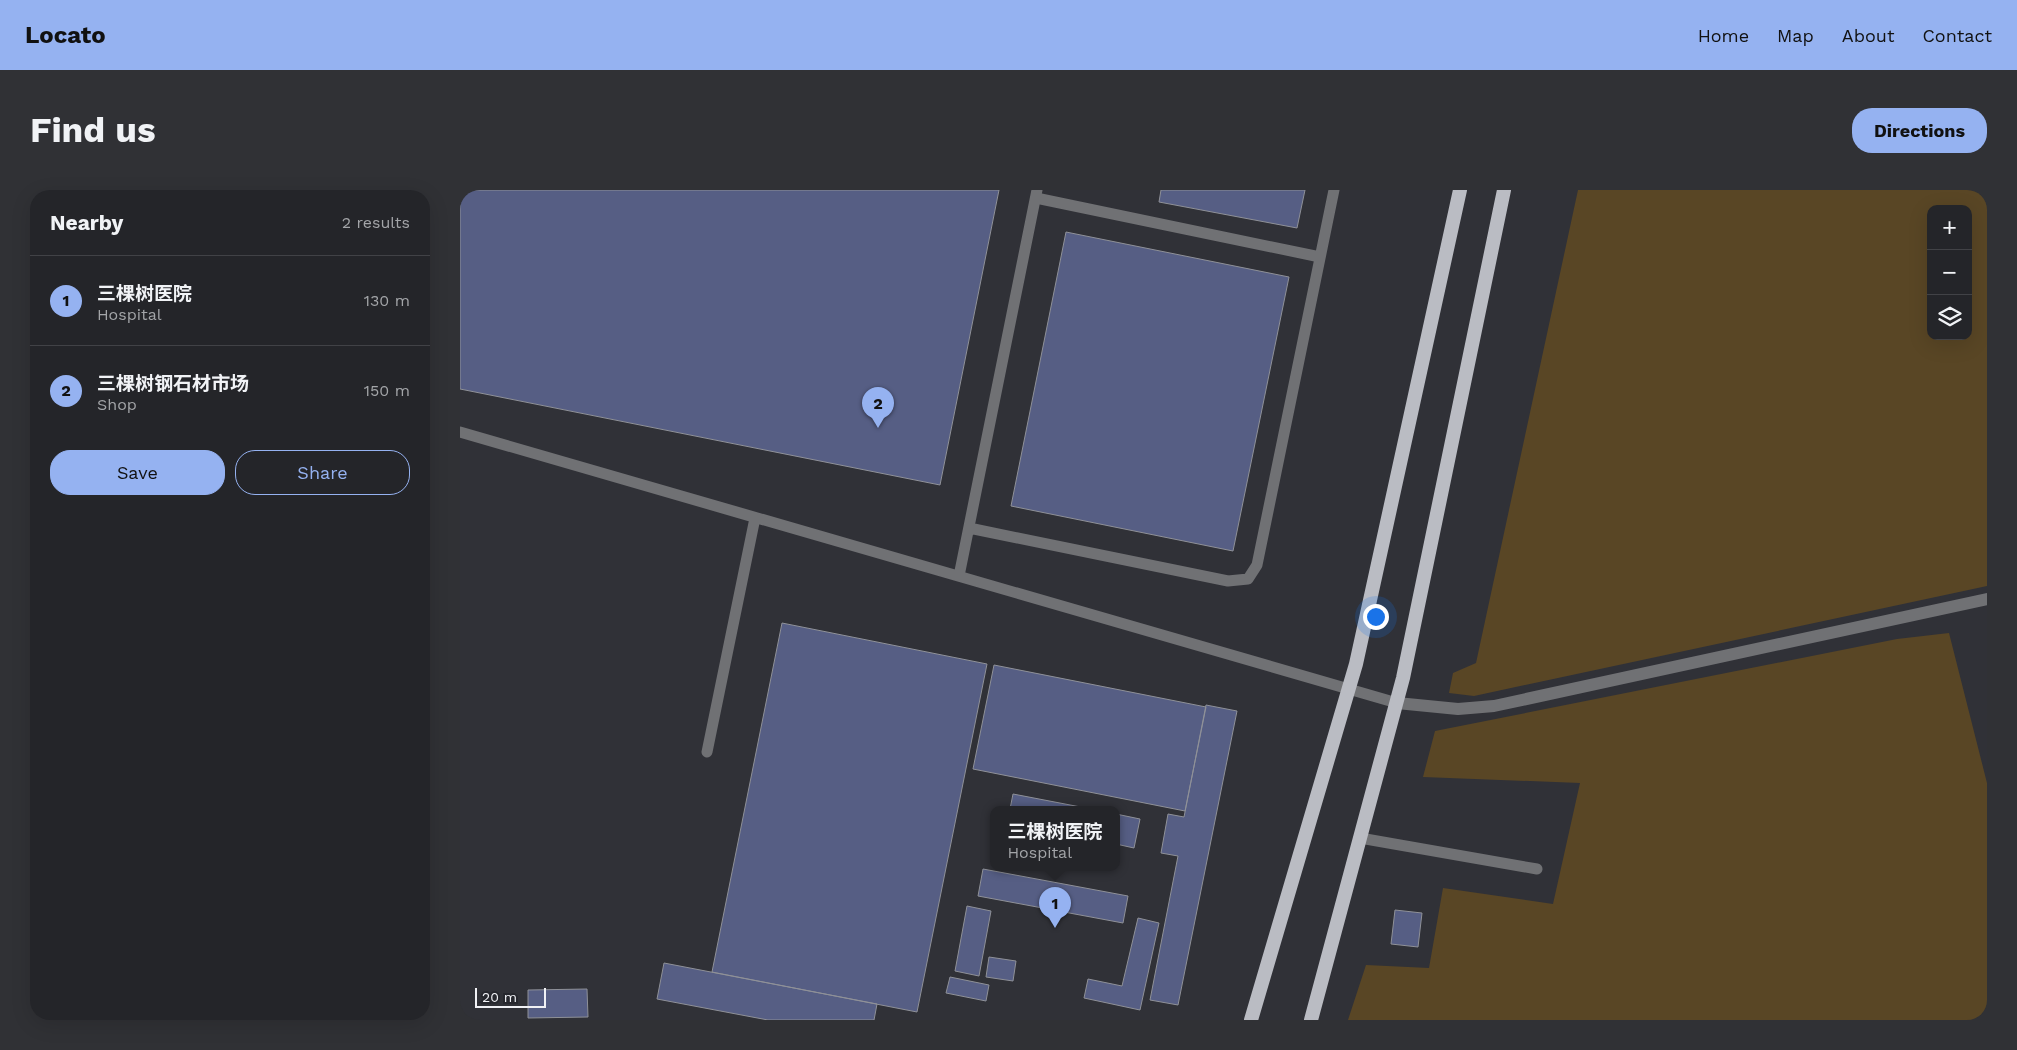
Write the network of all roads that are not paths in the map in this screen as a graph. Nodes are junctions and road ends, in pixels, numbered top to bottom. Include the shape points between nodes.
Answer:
1 (1334, 190) edge
2 (1460, 190) edge
3 (1504, 190) edge
4 (1037, 194) edge
5 (1320, 257) junction
6 (460, 432) edge
7 (755, 518) junction
8 (969, 528) junction
9 (959, 576) junction
10 (1987, 599) edge
11 (1349, 690) junction
12 (1396, 703) junction
13 (707, 752) dead end
14 (1360, 838) junction
15 (1537, 869) dead end
16 (1251, 1020) edge
17 (1311, 1020) edge

1 - 5 lane
2 - 11 highway
3 - 12 highway via 1408,659
4 - 5 lane
4 - 8 lane
5 - 8 lane via 1257,564 1248,579 1228,581
6 - 7 lane
7 - 9 lane
7 - 13 lane
8 - 9 lane
9 - 11 lane
10 - 12 street via 1494,706 1458,708
11 - 12 lane
11 - 16 highway
12 - 14 highway
14 - 15 lane
14 - 17 highway

